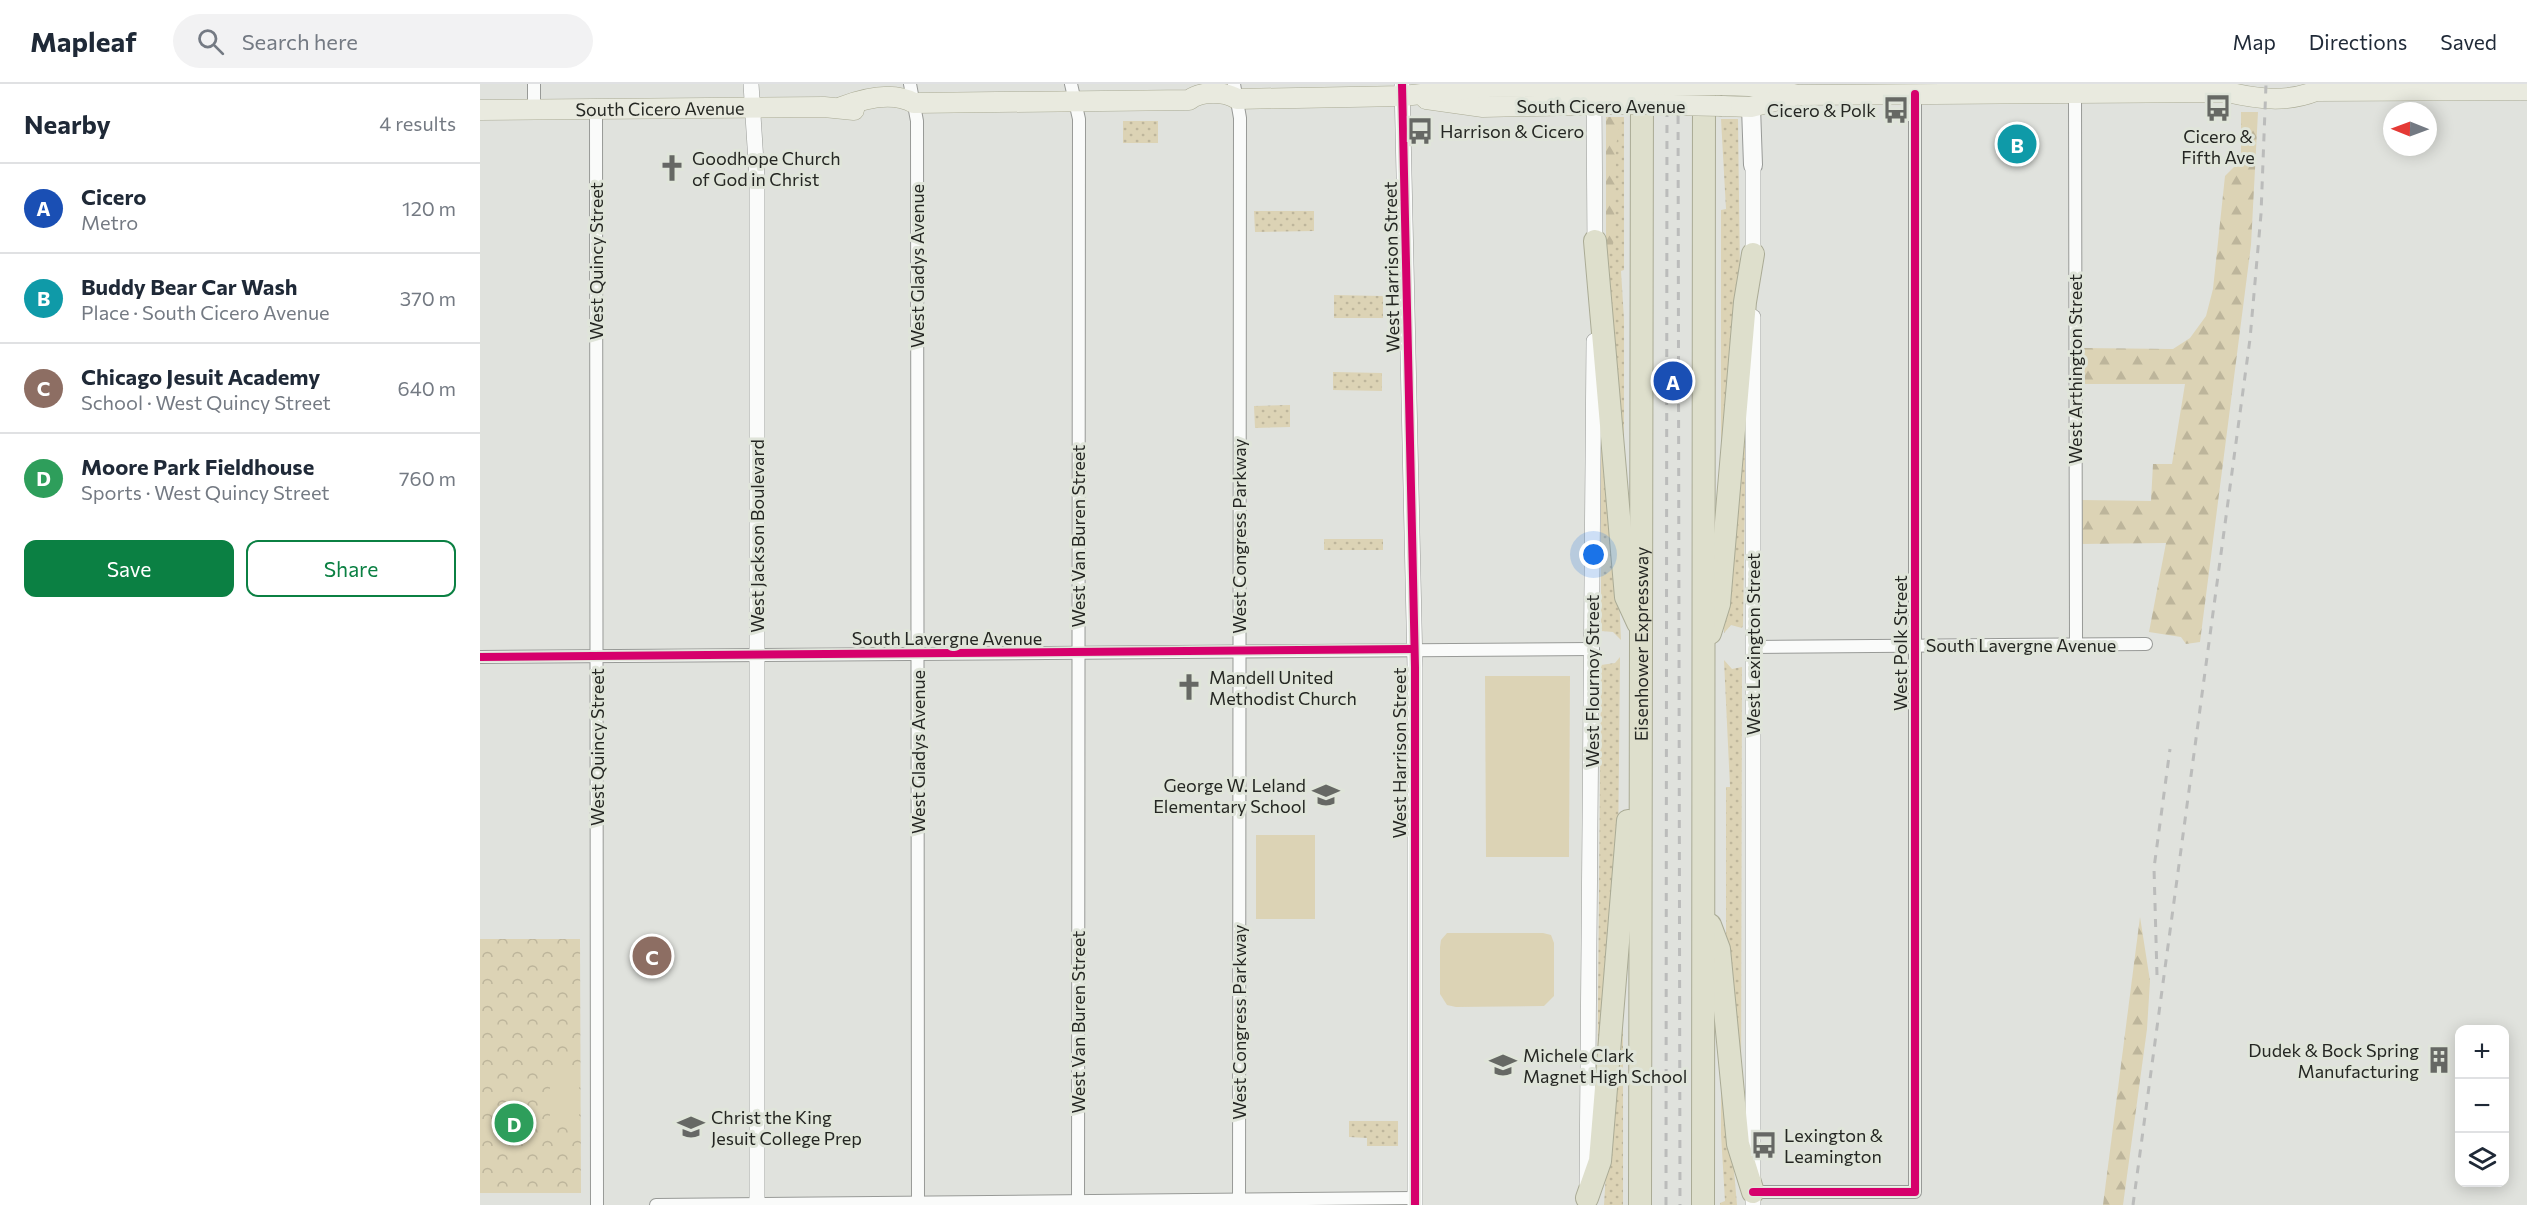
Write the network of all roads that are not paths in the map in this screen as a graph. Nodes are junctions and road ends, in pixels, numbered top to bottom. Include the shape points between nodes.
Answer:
1 (534, 84) edge
2 (751, 84) edge
3 (1556, 84) edge
4 (2256, 84) edge
5 (1713, 85) edge
6 (1749, 85) edge
7 (2227, 88) edge
8 (2308, 88) edge
9 (1881, 89) edge
10 (2043, 89) edge
11 (1402, 90) edge
12 (2527, 90) edge
13 (1594, 91) edge
14 (1630, 91) edge
15 (1235, 92) edge
16 (912, 93) edge
17 (1073, 93) edge
18 (2075, 93) junction
19 (1915, 94) junction
20 (1799, 95) junction
21 (1556, 105) junction
22 (1751, 107) junction
23 (754, 108) junction
24 (596, 109) junction
25 (480, 110) edge
26 (534, 110) junction
27 (1753, 165) joint
28 (1594, 241) junction
29 (1753, 254) junction
30 (1642, 632) junction
31 (2076, 644) junction
32 (2146, 644) dead end
33 (1915, 645) junction
34 (1753, 647) junction
35 (1413, 649) junction
36 (1239, 650) junction
37 (1593, 650) junction
38 (1078, 652) junction
39 (917, 653) junction
40 (757, 654) junction
41 (1703, 654) junction
42 (597, 656) junction
43 (480, 657) edge
44 (1641, 776) junction
45 (1704, 909) junction
46 (1753, 1198) edge
47 (1239, 1202) edge
48 (1415, 1202) edge
49 (1587, 1202) edge
50 (1078, 1203) edge
51 (757, 1204) edge
52 (918, 1204) edge
53 (597, 1205) edge
54 (656, 1205) edge
55 (1640, 1205) edge
56 (1703, 1205) edge

1 - 26 street
2 - 23 street, West Jackson Boulevard
3 - 11 main road, South Cicero Avenue
3 - 13 main road, South Cicero Avenue
3 - 21 street
4 - 7 main road, South Cicero Avenue
5 - 6 main road, South Cicero Avenue
5 - 14 main road, South Cicero Avenue, bridge
5 - 41 highway
6 - 20 main road, South Cicero Avenue
6 - 22 street, West Lexington Street
7 - 8 main road, South Cicero Avenue via 2257,99 2298,98
7 - 18 main road, South Cicero Avenue
8 - 12 main road, South Cicero Avenue
9 - 19 main road, South Cicero Avenue
9 - 20 main road, South Cicero Avenue
10 - 18 main road, South Cicero Avenue
10 - 19 main road, South Cicero Avenue
11 - 15 main road, South Cicero Avenue
11 - 21 main road, South Cicero Avenue via 1483,107
11 - 35 street, West Harrison Street
13 - 14 main road, South Cicero Avenue
13 - 21 main road, South Cicero Avenue
13 - 28 street, West Flournoy Street
14 - 22 main road, South Cicero Avenue, bridge
14 - 30 highway, Eisenhower Expressway
15 - 17 main road, South Cicero Avenue via 1196,94 1189,100
15 - 36 street, West Congress Parkway via 1240,118
16 - 17 main road, South Cicero Avenue
16 - 23 main road, South Cicero Avenue via 905,98 863,99 841,107
16 - 39 street, West Gladys Avenue via 917,121
17 - 38 street, West Van Buren Street via 1079,120
18 - 31 street, West Arthington Street
19 - 33 street, West Polk Street
20 - 22 main road, South Cicero Avenue
22 - 27 main road, West Lexington Street
23 - 24 main road, South Cicero Avenue
23 - 40 street, West Jackson Boulevard
24 - 26 main road, South Cicero Avenue
24 - 42 street, West Quincy Street
25 - 26 main road, South Cicero Avenue
27 - 29 street, West Lexington Street
28 - 30 highway via 1626,597
28 - 37 street, West Flournoy Street
29 - 34 street, West Lexington Street
29 - 41 highway via 1745,302 1719,604
30 - 44 highway, Eisenhower Expressway
31 - 32 street, South Lavergne Avenue
31 - 33 street, South Lavergne Avenue
33 - 34 street, South Lavergne Avenue
33 - 46 street, West Polk Street via 1915,1192
34 - 46 street, West Lexington Street
35 - 36 street, South Lavergne Avenue
35 - 37 street, South Lavergne Avenue
35 - 48 street, West Harrison Street
36 - 38 street, South Lavergne Avenue
36 - 47 street, West Congress Parkway
37 - 49 street, West Flournoy Street
38 - 39 street, South Lavergne Avenue
38 - 50 street, West Van Buren Street
39 - 40 street, South Lavergne Avenue
39 - 52 street, West Gladys Avenue
40 - 42 street, South Lavergne Avenue
40 - 51 street, West Jackson Boulevard
41 - 45 highway
42 - 43 street, South Lavergne Avenue
42 - 53 street, West Quincy Street
44 - 49 highway via 1626,826 1600,1161
44 - 55 highway, Eisenhower Expressway
45 - 46 highway via 1719,949 1738,1144
45 - 56 highway
47 - 48 street
47 - 50 street
50 - 52 street
51 - 52 street
51 - 54 street

